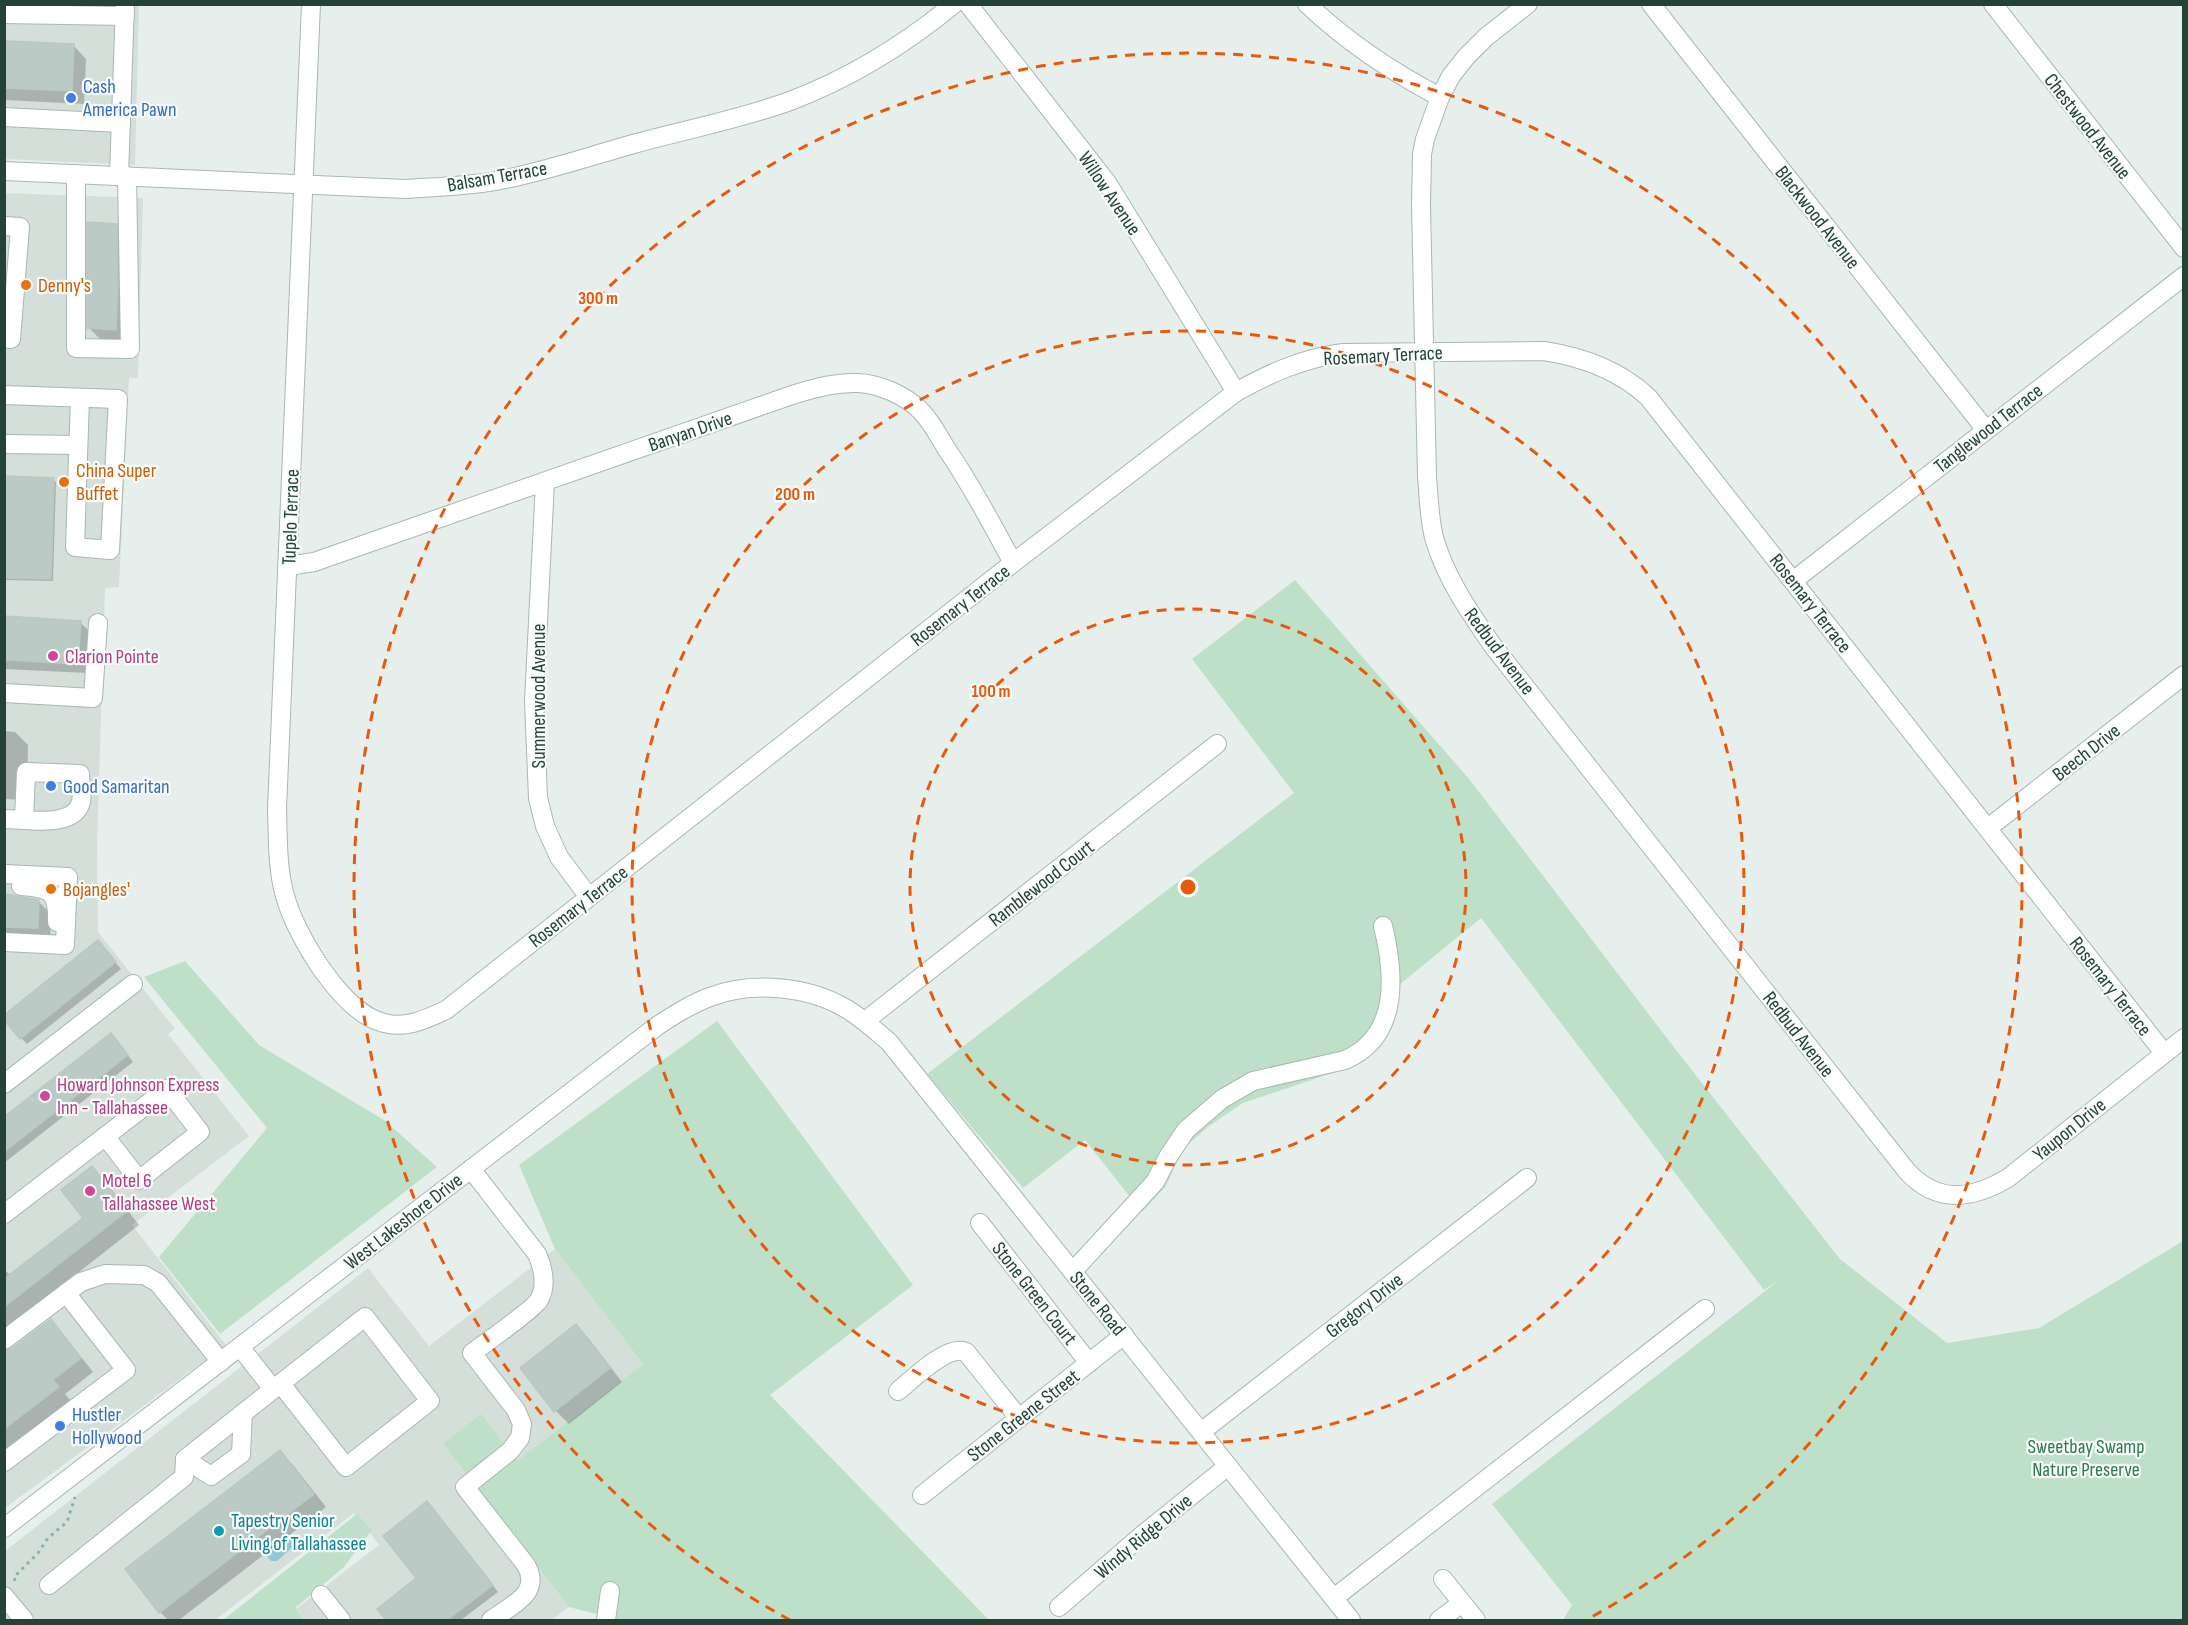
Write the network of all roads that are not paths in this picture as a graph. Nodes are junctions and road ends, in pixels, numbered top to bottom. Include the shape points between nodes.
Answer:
1 (311, 4) edge
2 (954, 4) edge
3 (968, 4) edge
4 (1307, 4) edge
5 (1528, 4) edge
6 (1651, 4) edge
7 (1993, 4) edge
8 (125, 10) edge
9 (4, 14) edge
10 (1440, 97) junction
11 (4, 117) edge
12 (121, 123) junction
13 (4, 171) edge
14 (76, 174) junction
15 (123, 176) junction
16 (304, 184) junction
17 (4, 226) edge
18 (2184, 248) edge
19 (2184, 276) edge
20 (4, 338) edge
21 (1424, 352) junction
22 (1236, 392) junction
23 (4, 395) edge
24 (80, 398) junction
25 (1986, 430) junction
26 (4, 444) edge
27 (78, 445) junction
28 (544, 482) junction
29 (1013, 563) junction
30 (288, 566) junction
31 (1794, 581) junction
32 (98, 623) dead end
33 (2184, 675) edge
34 (4, 693) edge
35 (1217, 744) dead end
36 (4, 819) edge
37 (24, 819) dead end
38 (1988, 828) junction
39 (4, 873) edge
40 (4, 886) edge
41 (589, 897) junction
42 (1383, 926) dead end
43 (4, 942) edge
44 (57, 945) junction
45 (133, 984) dead end
46 (830, 1001) joint
47 (355, 1008) joint
48 (865, 1021) junction
49 (2184, 1038) edge
50 (2164, 1053) junction
51 (4, 1084) edge
52 (105, 1136) junction
53 (471, 1169) junction
54 (1527, 1178) dead end
55 (1944, 1194) joint
56 (4, 1214) edge
57 (980, 1222) dead end
58 (1072, 1271) junction
59 (66, 1293) junction
60 (1705, 1309) dead end
61 (1124, 1335) junction
62 (4, 1340) edge
63 (240, 1347) junction
64 (221, 1362) junction
65 (1089, 1363) junction
66 (277, 1387) junction
67 (898, 1391) dead end
68 (243, 1413) junction
69 (1019, 1418) junction
70 (1201, 1432) junction
71 (184, 1459) junction
72 (4, 1462) edge
73 (1228, 1466) junction
74 (921, 1495) dead end
75 (4, 1528) edge
76 (1443, 1579) dead end
77 (49, 1586) dead end
78 (610, 1591) dead end
79 (13, 1592) edge
80 (321, 1595) dead end
81 (1334, 1598) junction
82 (1059, 1607) dead end
83 (1467, 1614) edge
84 (24, 1620) edge
85 (341, 1620) edge
86 (492, 1620) edge
87 (606, 1620) edge
88 (1351, 1620) edge
89 (1439, 1620) edge

1 - 16 street, Tupelo Terrace
2 - 16 street, Balsam Terrace via 874,62 764,110 496,181 406,189
3 - 22 street, Willow Avenue via 1108,184
4 - 10 street via 1355,46
5 - 10 street, Redbud Avenue via 1466,57
6 - 25 street, Blackwood Avenue
7 - 18 street, Chestwood Avenue
8 - 9 street
8 - 12 street
10 - 21 street, Redbud Avenue via 1422,154
11 - 12 street
12 - 15 street
13 - 14 street, Balsam Terrace
14 - 15 street, Balsam Terrace
14 - 15 street via 76,348 130,349
15 - 16 street, Balsam Terrace
16 - 30 street, Tupelo Terrace
17 - 20 street via 20,227 11,339
19 - 25 street, Tanglewood Terrace
21 - 22 street, Rosemary Terrace via 1324,356 1298,362
21 - 31 street, Rosemary Terrace via 1544,351 1597,364 1618,375 1648,397
21 - 55 street, Redbud Avenue via 1431,516 1445,568 1465,604 1493,646 1906,1170 1926,1189
22 - 29 street, Rosemary Terrace
23 - 24 street
24 - 27 street
24 - 27 street via 118,399 110,550 75,547
25 - 31 street, Tanglewood Terrace
26 - 27 street
28 - 29 street, Banyan Drive via 795,394 860,382 898,394 918,408 957,463
28 - 30 street, Banyan Drive via 314,562
28 - 41 street, Summerwood Avenue via 534,700 538,798 559,857
29 - 41 street, Rosemary Terrace
30 - 47 street, Tupelo Terrace via 277,809 279,856 291,914 309,949
31 - 38 street, Rosemary Terrace
32 - 34 street via 93,698
33 - 38 street, Beech Drive
35 - 48 street, Ramblewood Court
36 - 37 street
38 - 50 street, Rosemary Terrace
39 - 44 street via 68,877 65,945
40 - 44 street via 45,887 53,894 57,906
41 - 47 street, Rosemary Terrace via 446,1010 421,1022 386,1024
42 - 58 street via 1390,954 1389,1006 1371,1044 1345,1060 1253,1082 1222,1099 1186,1130 1155,1182
43 - 44 street
45 - 51 street
46 - 48 street, Stone Road
46 - 53 street, West Lakeshore Drive via 792,990 765,988 712,996 689,1006 657,1026
48 - 58 street, Stone Road via 889,1042
49 - 50 street, Yaupon Drive
50 - 55 street, Yaupon Drive via 2008,1178 1974,1194
52 - 52 street via 167,1089 200,1132 139,1179
52 - 56 street
53 - 63 street, West Lakeshore Drive
53 - 86 street via 537,1254 543,1269 539,1301 472,1353 516,1410 522,1425 520,1438 510,1451 465,1487 526,1564 531,1577 531,1588 523,1597
54 - 70 street, Gregory Drive
57 - 65 street, Stone Green Court
58 - 61 street, Stone Road
59 - 62 street
59 - 64 street via 81,1282 105,1274 144,1275 158,1283
59 - 72 street via 126,1370
60 - 81 street
61 - 65 street, Stone Greene Street
61 - 70 street, Stone Road
63 - 64 street, West Lakeshore Drive
63 - 66 street
64 - 75 street, West Lakeshore Drive
65 - 69 street, Stone Greene Street
66 - 66 street via 365,1317 430,1401 346,1467
66 - 68 street
67 - 69 street via 946,1353 961,1349
68 - 71 street
68 - 71 street via 241,1454 211,1476
69 - 74 street, Stone Greene Street
70 - 73 street, Stone Road
71 - 77 street via 184,1478
73 - 81 street, Stone Road
73 - 82 street, Windy Ridge Drive
76 - 83 street
78 - 87 street
79 - 84 street
80 - 85 street
81 - 88 street, Stone Road
83 - 89 street

